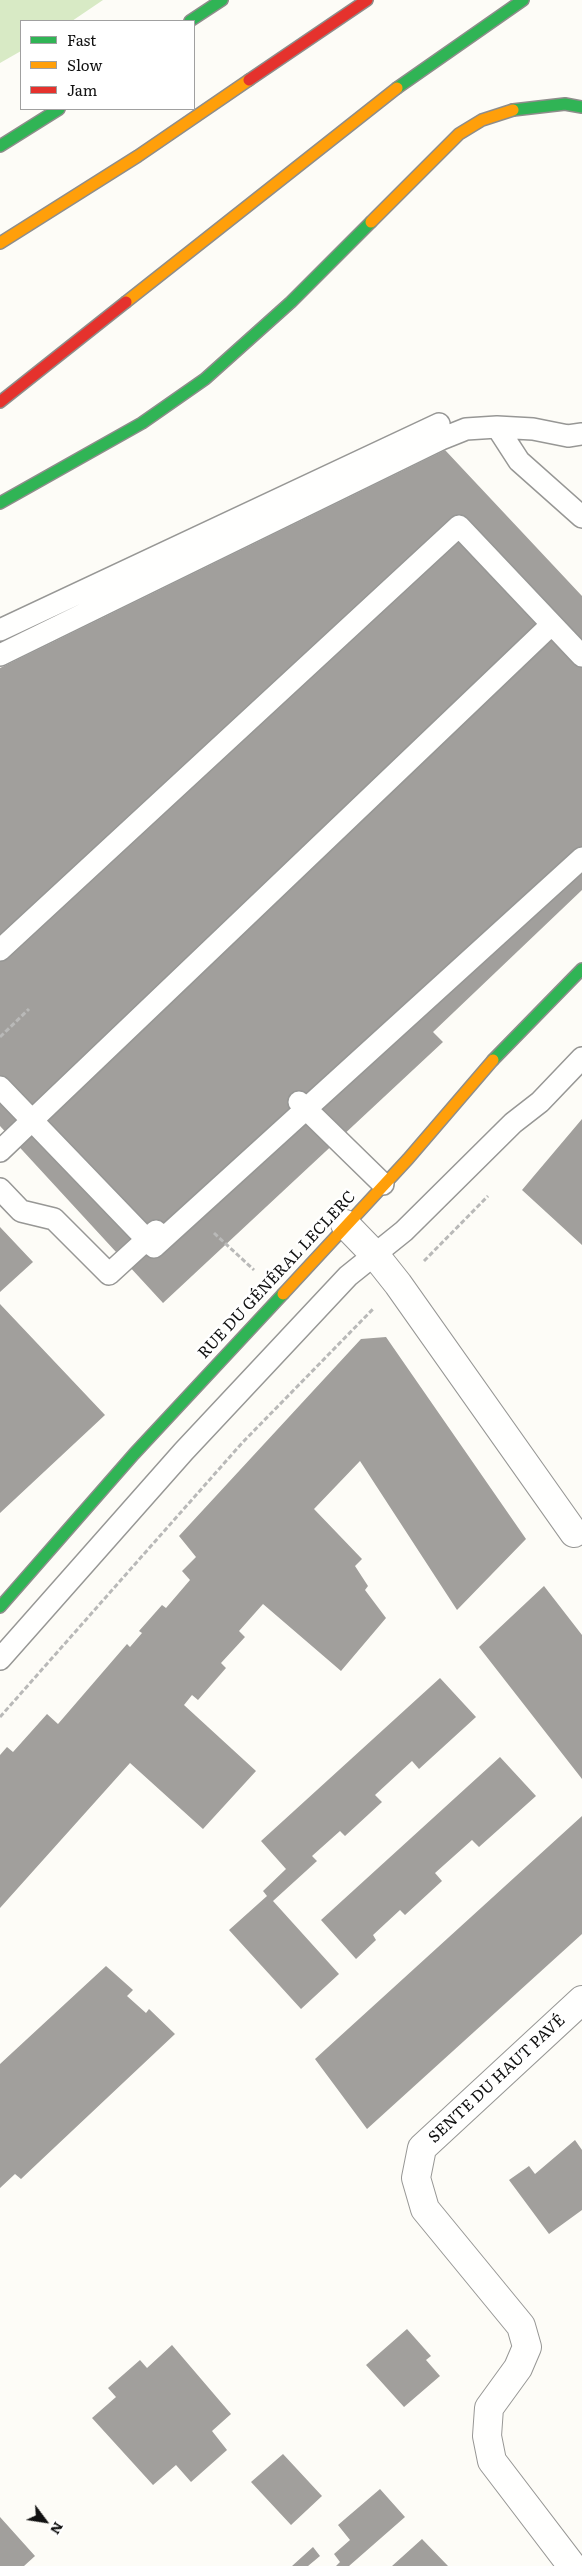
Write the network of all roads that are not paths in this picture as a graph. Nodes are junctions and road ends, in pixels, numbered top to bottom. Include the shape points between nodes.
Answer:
1 (222, 0) edge
2 (367, 0) edge
3 (523, 0) edge
4 (192, 20) edge
5 (582, 107) edge
6 (57, 110) edge
7 (0, 146) edge
8 (0, 243) edge
9 (0, 402) edge
10 (497, 427) junction
11 (466, 429) junction
12 (582, 434) edge
13 (0, 503) edge
14 (582, 517) edge
15 (551, 625) junction
16 (0, 630) edge
17 (0, 655) edge
18 (582, 656) edge
19 (582, 845) edge
20 (582, 858) edge
21 (0, 950) edge
22 (582, 969) edge
23 (582, 1058) edge
24 (0, 1087) edge
25 (299, 1102) junction
26 (0, 1151) edge
27 (383, 1184) junction
28 (0, 1189) edge
29 (345, 1224) junction
30 (375, 1255) junction
31 (578, 1539) edge
32 (0, 1607) edge
33 (0, 1659) edge
34 (582, 2000) edge
35 (572, 2566) edge

1 - 4 main road
2 - 8 main road via 138,156
3 - 9 main road via 407,80
5 - 13 main road via 565,104 508,111 482,120 459,134 291,302 205,379 142,423
6 - 7 main road
10 - 11 lane
10 - 12 lane via 568,436
10 - 14 lane via 519,461
11 - 16 lane via 440,424
11 - 17 lane
15 - 18 lane
15 - 21 lane via 459,526
15 - 26 lane
19 - 25 lane
20 - 24 lane via 154,1247
22 - 27 main road, RUE DU GÉNÉRAL LECLERC via 501,1051
23 - 30 lane via 540,1102 513,1123 404,1231
25 - 27 lane
25 - 28 lane via 109,1274 54,1219 21,1211
27 - 29 main road, RUE DU GÉNÉRAL LECLERC
29 - 30 street
29 - 32 main road, RUE DU GÉNÉRAL LECLERC via 134,1454
30 - 31 street
30 - 33 lane via 348,1276 184,1450
34 - 35 street, SENTE DU HAUT PAVÉ via 422,2148 416,2178 425,2209 521,2326 526,2347 518,2368 489,2408 487,2436 492,2461

